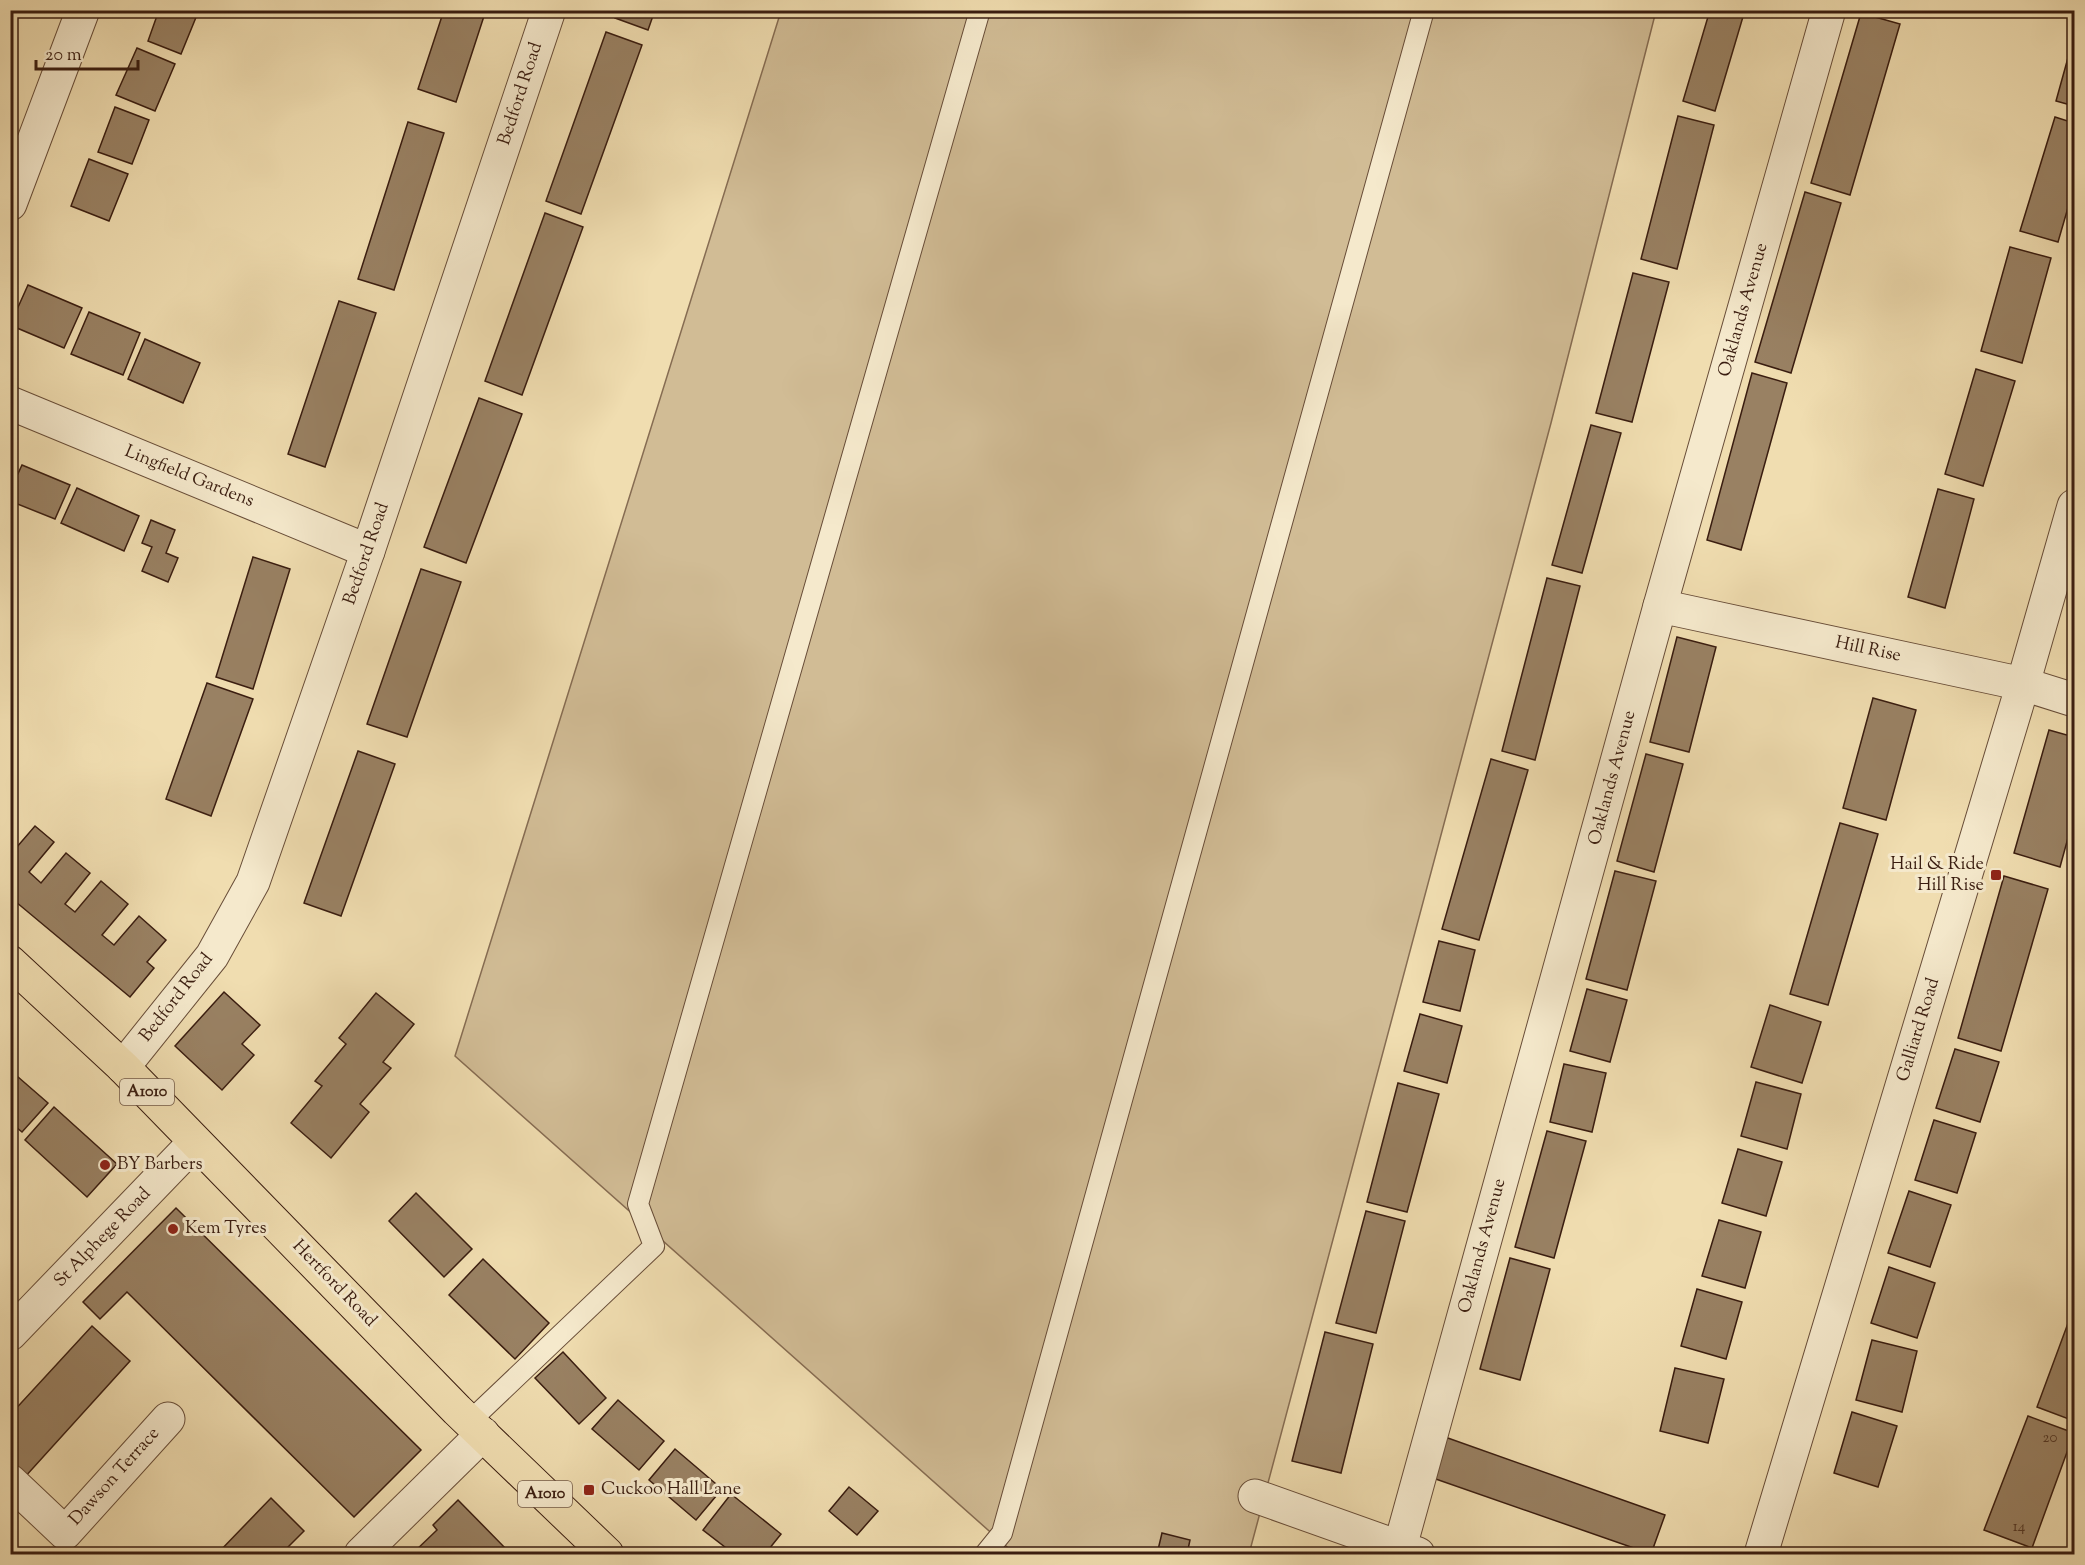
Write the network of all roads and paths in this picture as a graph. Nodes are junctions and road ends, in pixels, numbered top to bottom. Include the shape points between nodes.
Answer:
1 (82, 10) edge
2 (549, 10) edge
3 (980, 10) edge
4 (1424, 10) edge
5 (1830, 10) edge
6 (10, 204) edge
7 (10, 404) edge
8 (2074, 506) edge
9 (368, 551) junction
10 (1660, 606) junction
11 (2023, 684) junction
12 (2074, 700) edge
13 (10, 962) edge
14 (123, 1067) junction
15 (195, 1142) junction
16 (10, 1334) edge
17 (168, 1419) dead end
18 (476, 1428) junction
19 (10, 1481) edge
20 (1255, 1496) dead end
21 (1409, 1551) edge
22 (361, 1554) edge
23 (607, 1554) edge
24 (984, 1554) edge
25 (1761, 1554) edge

1 - 6 street
2 - 9 street, Bedford Road
3 - 18 lane via 638,1204 654,1246
4 - 24 lane via 1002,1533
5 - 10 street, Oaklands Avenue
7 - 9 street, Lingfield Gardens
8 - 11 street, Galliard Road
9 - 14 street, Bedford Road via 253,882 212,956
10 - 11 street, Hill Rise
10 - 21 street, Oaklands Avenue
11 - 12 street, Hill Rise
11 - 25 street, Galliard Road
13 - 14 main road, Hertford Road / A1010
14 - 15 main road, Hertford Road / A1010
15 - 16 street, St Alphege Road
15 - 18 main road, Hertford Road / A1010
17 - 19 street, Dawson Terrace via 64,1533
18 - 22 street
18 - 23 main road, Hertford Road / A1010
20 - 21 street

